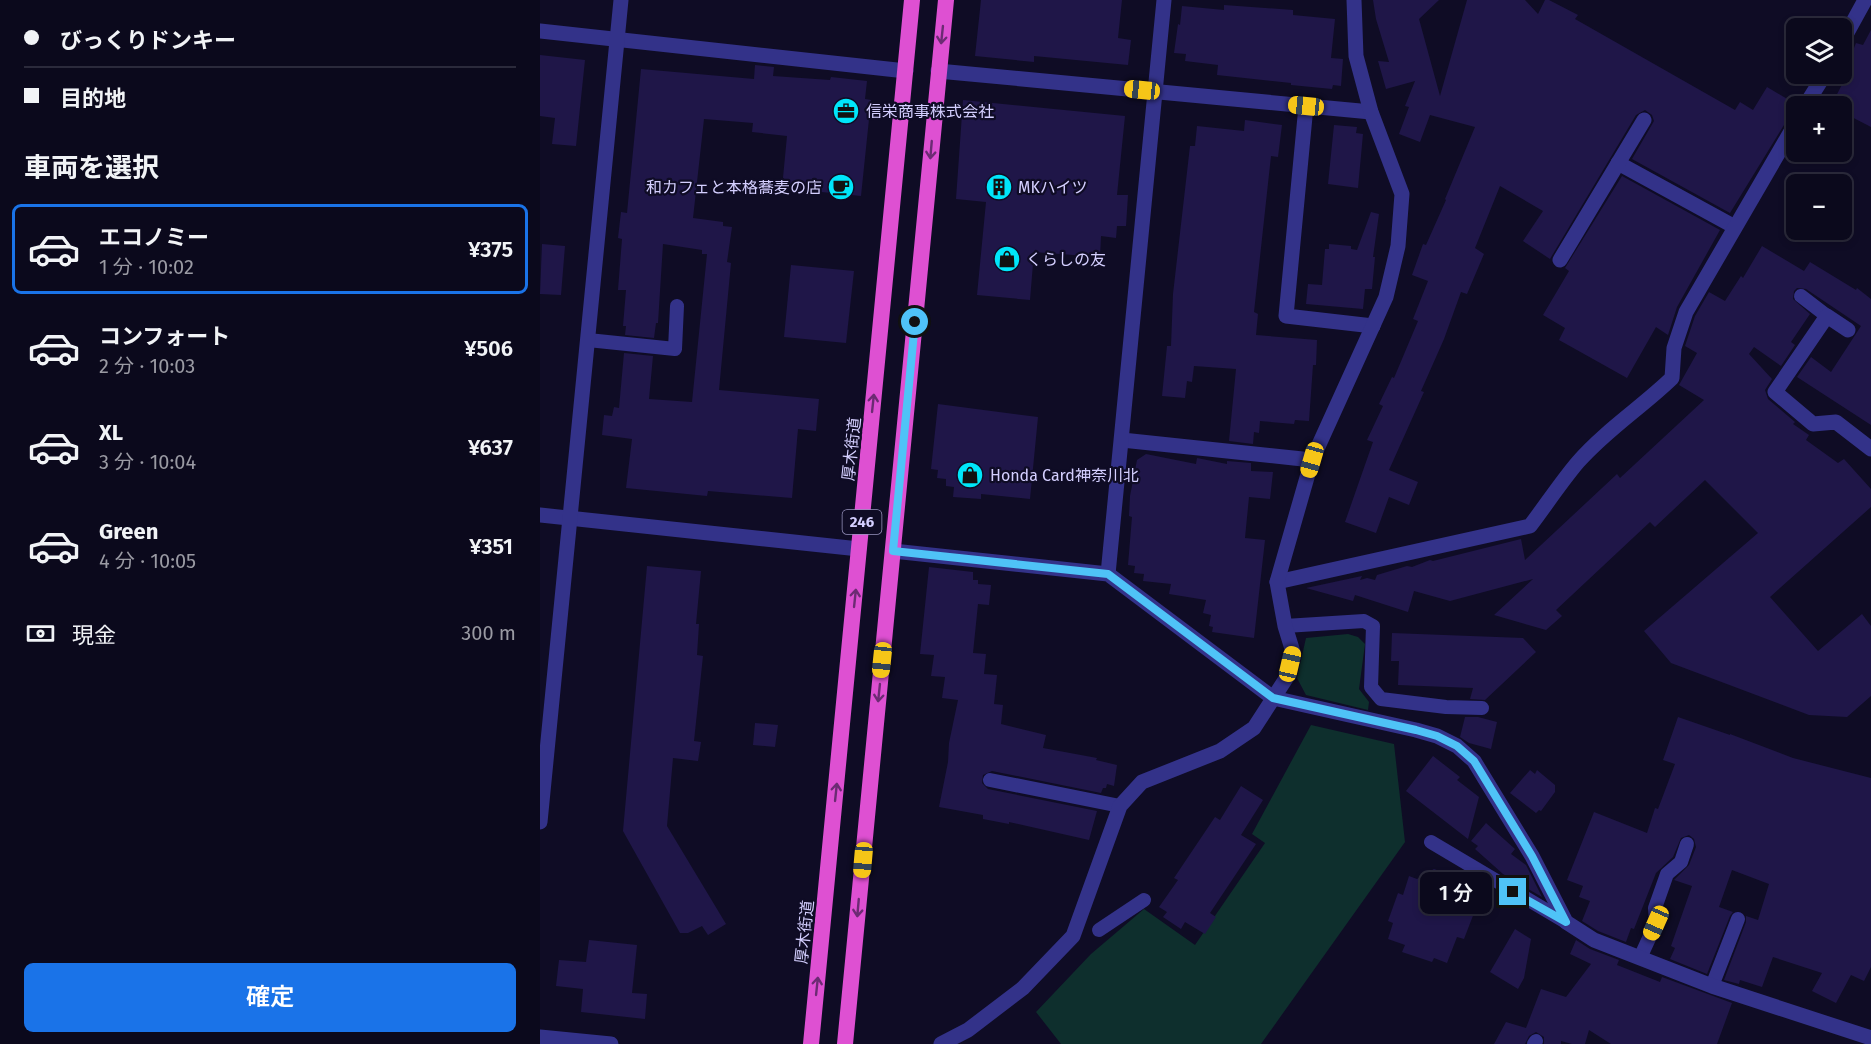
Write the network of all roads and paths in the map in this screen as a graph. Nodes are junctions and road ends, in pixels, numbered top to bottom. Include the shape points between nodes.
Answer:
1 (621, 0) edge
2 (912, 0) edge
3 (946, 0) edge
4 (1164, 0) edge
5 (1354, 0) edge
6 (1865, 0) edge
7 (1852, 24) edge
8 (540, 31) edge
9 (617, 39) junction
10 (938, 70) junction
11 (906, 71) junction
12 (1155, 91) junction
13 (1306, 106) junction
14 (1371, 112) junction
15 (1644, 120) dead end
16 (1786, 140) edge
17 (1618, 163) junction
18 (1735, 227) junction
19 (1560, 260) dead end
20 (1802, 296) dead end
21 (677, 306) dead end
22 (1827, 316) junction
23 (1373, 326) junction
24 (1848, 330) dead end
25 (588, 340) junction
26 (1122, 440) junction
27 (1871, 449) edge
28 (1312, 460) junction
29 (540, 515) edge
30 (570, 518) junction
31 (859, 549) junction
32 (893, 551) junction
33 (1108, 574) junction
34 (1277, 582) junction
35 (1285, 626) junction
36 (1273, 698) junction
37 (1482, 708) dead end
38 (990, 780) dead end
39 (1120, 806) junction
40 (540, 822) edge
41 (1431, 842) dead end
42 (1687, 844) dead end
43 (1144, 900) dead end
44 (1738, 919) dead end
45 (1566, 922) junction
46 (1099, 930) dead end
47 (1640, 958) junction
48 (1712, 986) junction
49 (540, 1037) edge
50 (1871, 1038) edge
51 (611, 1044) edge
52 (812, 1044) edge
53 (845, 1044) edge
54 (941, 1044) edge

1 - 9 street
2 - 11 highway, 厚木街道 / 246
3 -> 10 highway, 246
4 - 12 street
5 - 14 street via 1356,56
6 - 7 street
8 - 9 street
9 - 11 street
9 - 25 street
10 - 12 street
10 -> 32 highway, 246
31 -> 11 highway, 厚木街道 / 246
12 - 13 street
12 - 26 street
13 - 14 street
13 - 23 street via 1286,316
14 - 23 street via 1402,194 1398,246 1386,297
15 - 17 street
16 - 18 street
17 - 18 street
17 - 19 street
18 - 34 street via 1686,312 1674,348 1672,378 1579,462 1530,526
20 - 22 lane
21 - 25 lane via 675,349
22 - 24 street
22 - 27 street via 1775,392 1813,424 1836,422
23 - 28 street
25 - 30 street
26 - 28 street
26 - 33 street
28 - 34 street
29 - 30 street
30 - 31 street
30 - 40 street
52 -> 31 highway, 厚木街道 / 246
32 - 33 street
32 -> 53 highway, 246
33 - 36 street
34 - 35 street
35 - 36 street via 1293,652 1287,677
35 - 37 lane via 1364,621 1373,626 1371,687 1380,699
36 - 39 street via 1254,728 1220,751 1142,782
36 - 45 street via 1416,730 1457,746 1474,761 1532,856
38 - 39 lane
39 - 54 street via 1073,936 1023,988 968,1030
41 - 45 lane
42 - 47 lane via 1681,862 1667,874 1655,908 1656,923
43 - 46 lane
44 - 48 lane
45 - 47 street via 1594,940
47 - 48 street
48 - 50 street
49 - 51 street

